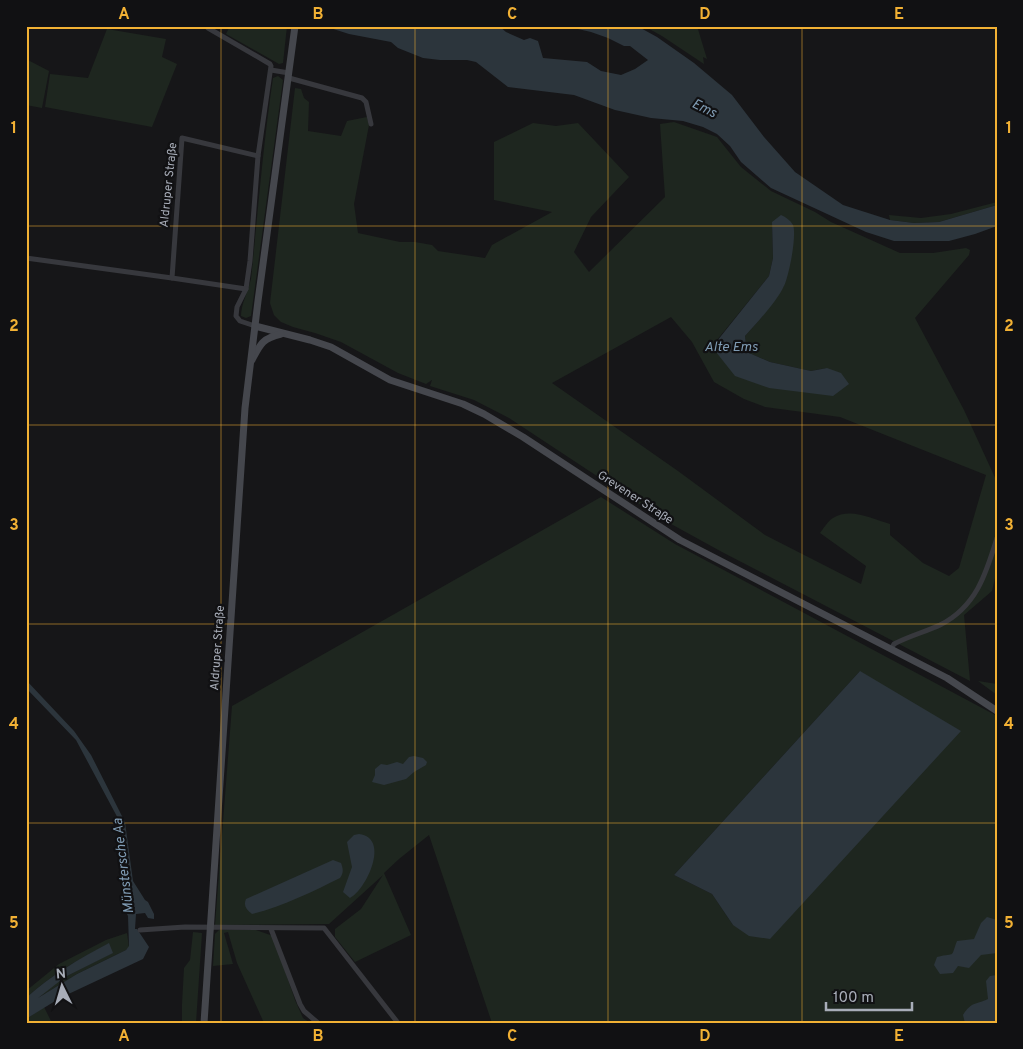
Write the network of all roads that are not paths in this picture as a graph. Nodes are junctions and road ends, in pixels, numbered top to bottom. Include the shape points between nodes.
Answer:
1 (208, 28) dead end
2 (295, 28) edge
3 (270, 70) junction
4 (289, 76) junction
5 (371, 124) dead end
6 (258, 156) junction
7 (26, 258) edge
8 (172, 278) junction
9 (246, 289) junction
10 (255, 326) junction
11 (284, 333) junction
12 (250, 362) junction
13 (997, 538) edge
14 (891, 650) junction
15 (997, 711) edge
16 (210, 927) junction
17 (271, 929) junction
18 (140, 930) dead end
19 (204, 1023) edge
20 (318, 1023) edge
21 (398, 1023) edge

1 - 3 street via 270,64
2 - 4 main road, Aldruper Straße
3 - 4 street
3 - 6 street
4 - 5 street via 362,98
4 - 10 main road, Aldruper Straße
6 - 8 street, Aldruper Straße via 182,138
6 - 9 street
7 - 8 street
8 - 9 street
9 - 10 street via 236,316 240,321
10 - 11 main road, Grevener Straße
10 - 12 main road, Aldruper Straße
11 - 12 main road via 262,341
11 - 14 main road, Grevener Straße via 331,347 390,380 484,414 680,540
12 - 16 main road, Aldruper Straße
13 - 14 street via 983,581 962,610 938,626 894,644
14 - 15 main road, Grevener Straße via 946,678
16 - 17 street
16 - 18 street
16 - 19 main road, Aldruper Straße
17 - 20 street via 300,1004
17 - 21 street via 324,928

